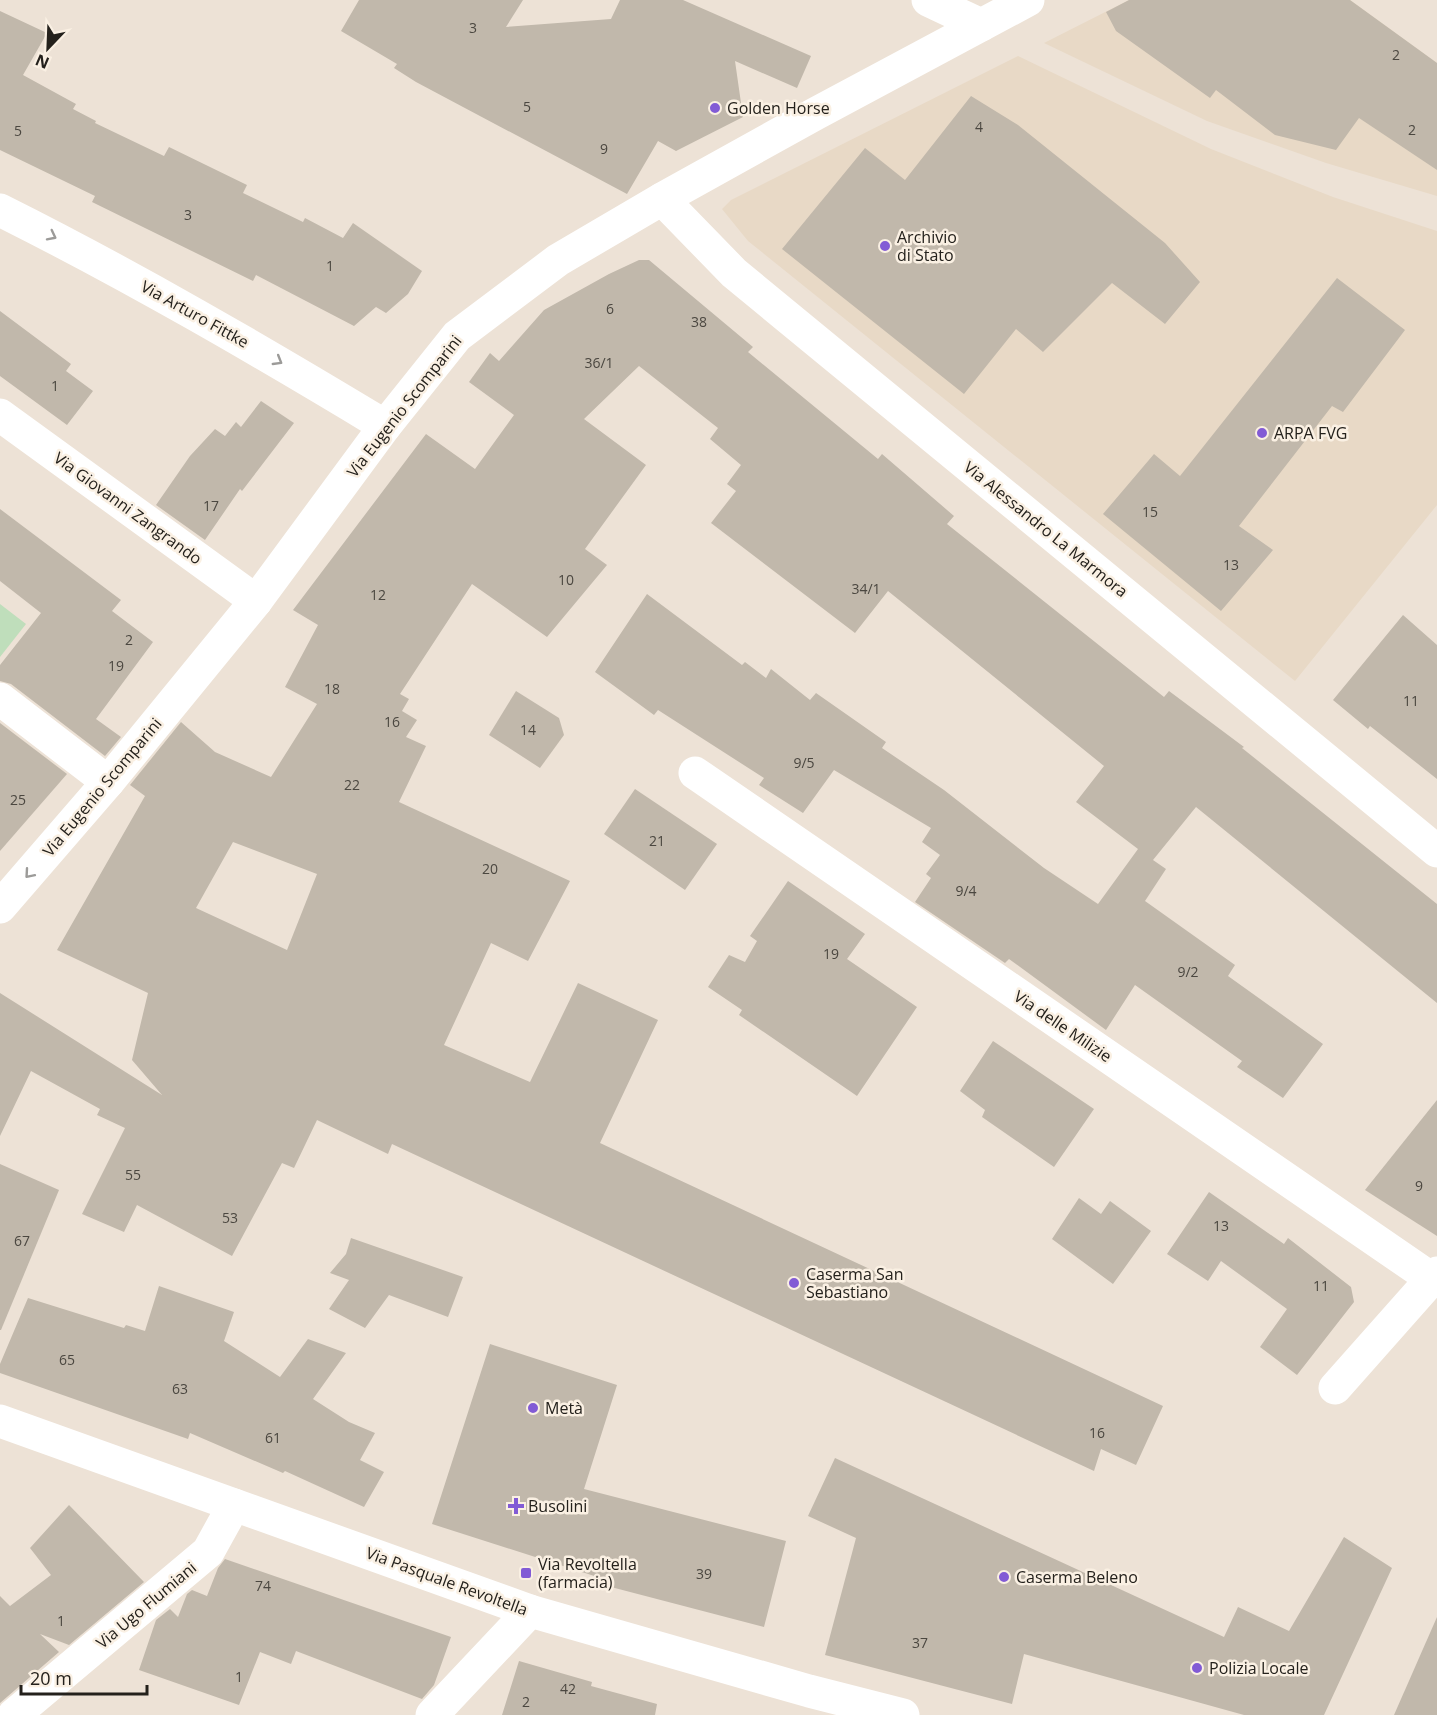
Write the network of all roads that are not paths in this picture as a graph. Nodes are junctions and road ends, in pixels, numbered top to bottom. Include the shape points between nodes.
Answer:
1 (928, 0) edge
2 (1028, 0) edge
3 (981, 25) junction
4 (662, 199) junction
5 (0, 210) edge
6 (0, 415) edge
7 (385, 426) junction
8 (256, 601) junction
9 (0, 699) edge
10 (694, 773) dead end
11 (108, 782) junction
12 (1437, 851) edge
13 (0, 907) edge
14 (1434, 1276) edge
15 (1335, 1388) dead end
16 (0, 1421) edge
17 (234, 1505) junction
18 (530, 1611) junction
19 (14, 1715) edge
20 (432, 1715) edge
21 (903, 1715) edge

1 - 3 street
2 - 3 street, Via Eugenio Scomparini
3 - 4 street, Via Eugenio Scomparini
4 - 7 street, Via Eugenio Scomparini via 558,260 457,336
4 - 12 street, Via Alessandro La Marmora via 734,273
5 -> 7 street, Via Arturo Fittke via 251,345
6 - 8 street, Via Giovanni Zangrando
7 - 8 street, Via Eugenio Scomparini
8 - 11 street, Via Eugenio Scomparini
9 - 11 street
10 - 14 street, Via delle Milizie
11 -> 13 street, Via Eugenio Scomparini
14 - 15 street, Via delle Milizie
16 - 17 street, Via Pasquale Revoltella
17 - 18 street, Via Pasquale Revoltella
17 - 19 street, Via Ugo Flumiani via 208,1552
18 - 20 street
18 - 21 street, Via Pasquale Revoltella

